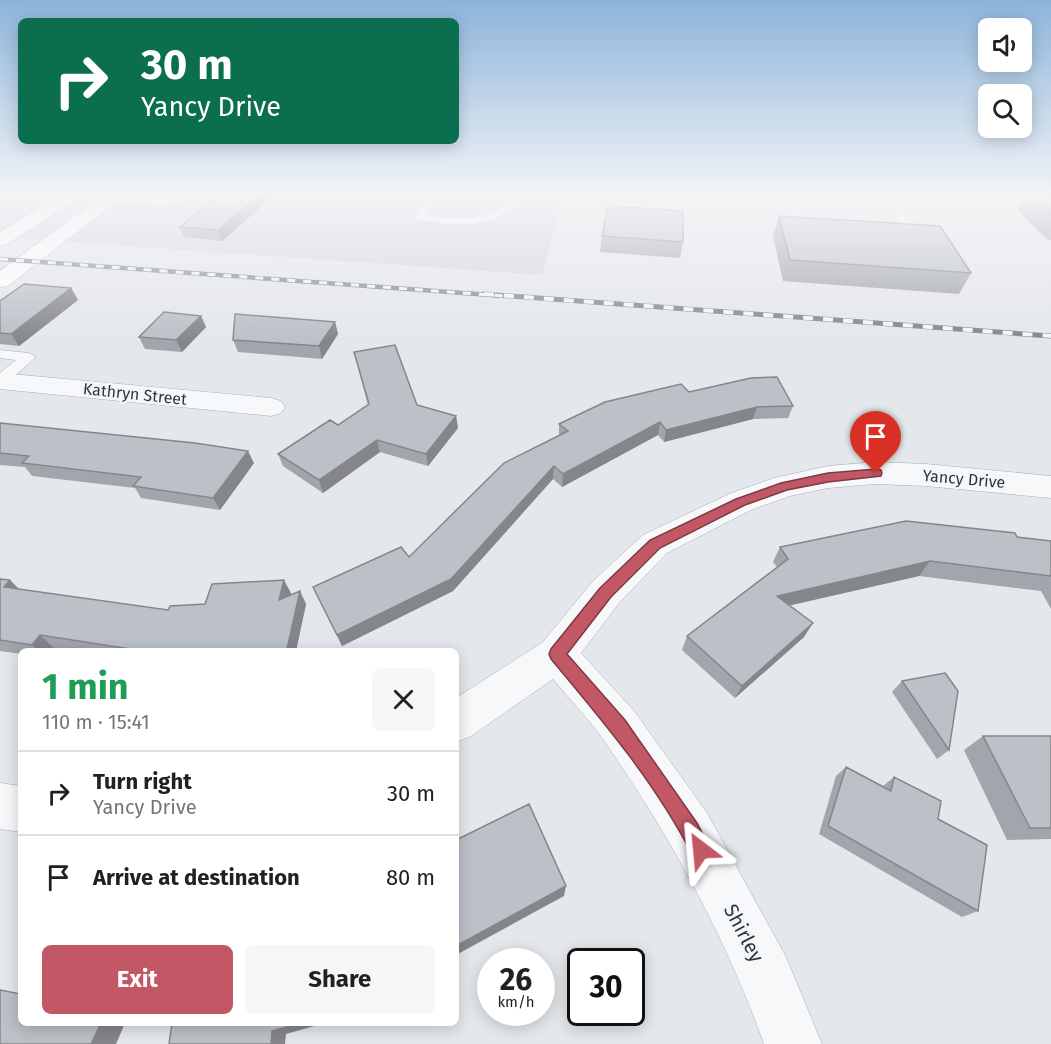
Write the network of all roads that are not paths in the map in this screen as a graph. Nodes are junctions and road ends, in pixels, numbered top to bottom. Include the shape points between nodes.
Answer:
1 (49, 245) edge
2 (0, 281) edge
3 (0, 354) edge
4 (0, 381) edge
5 (271, 407) dead end
6 (1051, 487) edge
7 (557, 654) junction
8 (459, 720) edge
9 (0, 806) edge
10 (18, 809) edge
11 (792, 1044) edge

1 - 2 main road
3 - 4 lane via 29,357
4 - 5 street, Kathryn Street
6 - 7 street, Yancy Drive via 876,473 785,486 740,502 655,544 606,592
7 - 8 street, Yancy Drive
7 - 11 street, Shirley via 619,726 690,830 767,976
9 - 10 street

